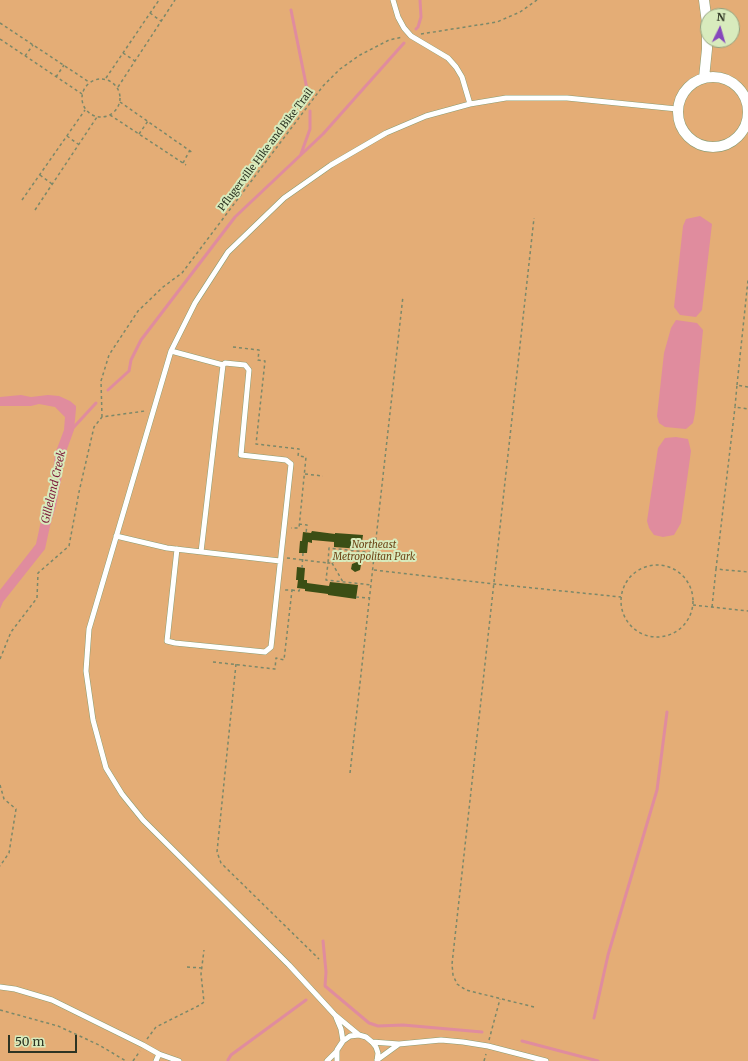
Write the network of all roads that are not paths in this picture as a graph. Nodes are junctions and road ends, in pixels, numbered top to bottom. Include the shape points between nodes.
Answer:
1 (393, 0) edge
2 (704, 0) edge
3 (704, 78) junction
4 (470, 104) junction
5 (677, 109) junction
6 (747, 121) edge
7 (171, 351) junction
8 (223, 365) junction
9 (116, 536) junction
10 (177, 549) junction
11 (201, 552) junction
12 (280, 561) junction
13 (0, 987) edge
14 (335, 1015) junction
15 (359, 1035) junction
16 (343, 1041) junction
17 (372, 1042) junction
18 (399, 1044) junction
19 (337, 1050) junction
20 (159, 1054) junction
21 (377, 1060) edge
22 (156, 1061) edge
23 (179, 1061) edge
24 (327, 1061) edge
25 (337, 1061) edge
26 (546, 1061) edge

1 - 4 lane via 398,17 411,36 448,58 456,67 462,77
2 - 3 street via 707,23
3 - 5 street via 686,89
3 - 6 street via 728,80 738,88 745,98 748,109
4 - 5 lane via 506,98 567,98
4 - 7 lane via 426,116 386,133 331,165 284,198 228,252 195,304
5 - 6 street via 678,121 690,140 712,148 724,146 734,140 742,132
7 - 8 lane
7 - 9 lane
8 - 11 lane
8 - 12 lane via 245,365 249,370 241,455 286,460 291,464
9 - 10 lane
9 - 14 lane via 90,629 86,671 93,720 106,768 122,794 143,820 289,965
10 - 11 lane
10 - 12 lane via 167,641 175,643 265,652 271,648
11 - 12 lane
13 - 20 lane via 52,1000
14 - 15 lane
14 - 16 lane
15 - 16 lane via 350,1036
15 - 17 lane
16 - 19 lane
17 - 18 lane
17 - 21 lane via 378,1053
18 - 21 lane
18 - 26 lane via 441,1040 463,1042
19 - 24 lane
19 - 25 lane
20 - 22 lane
20 - 23 lane

